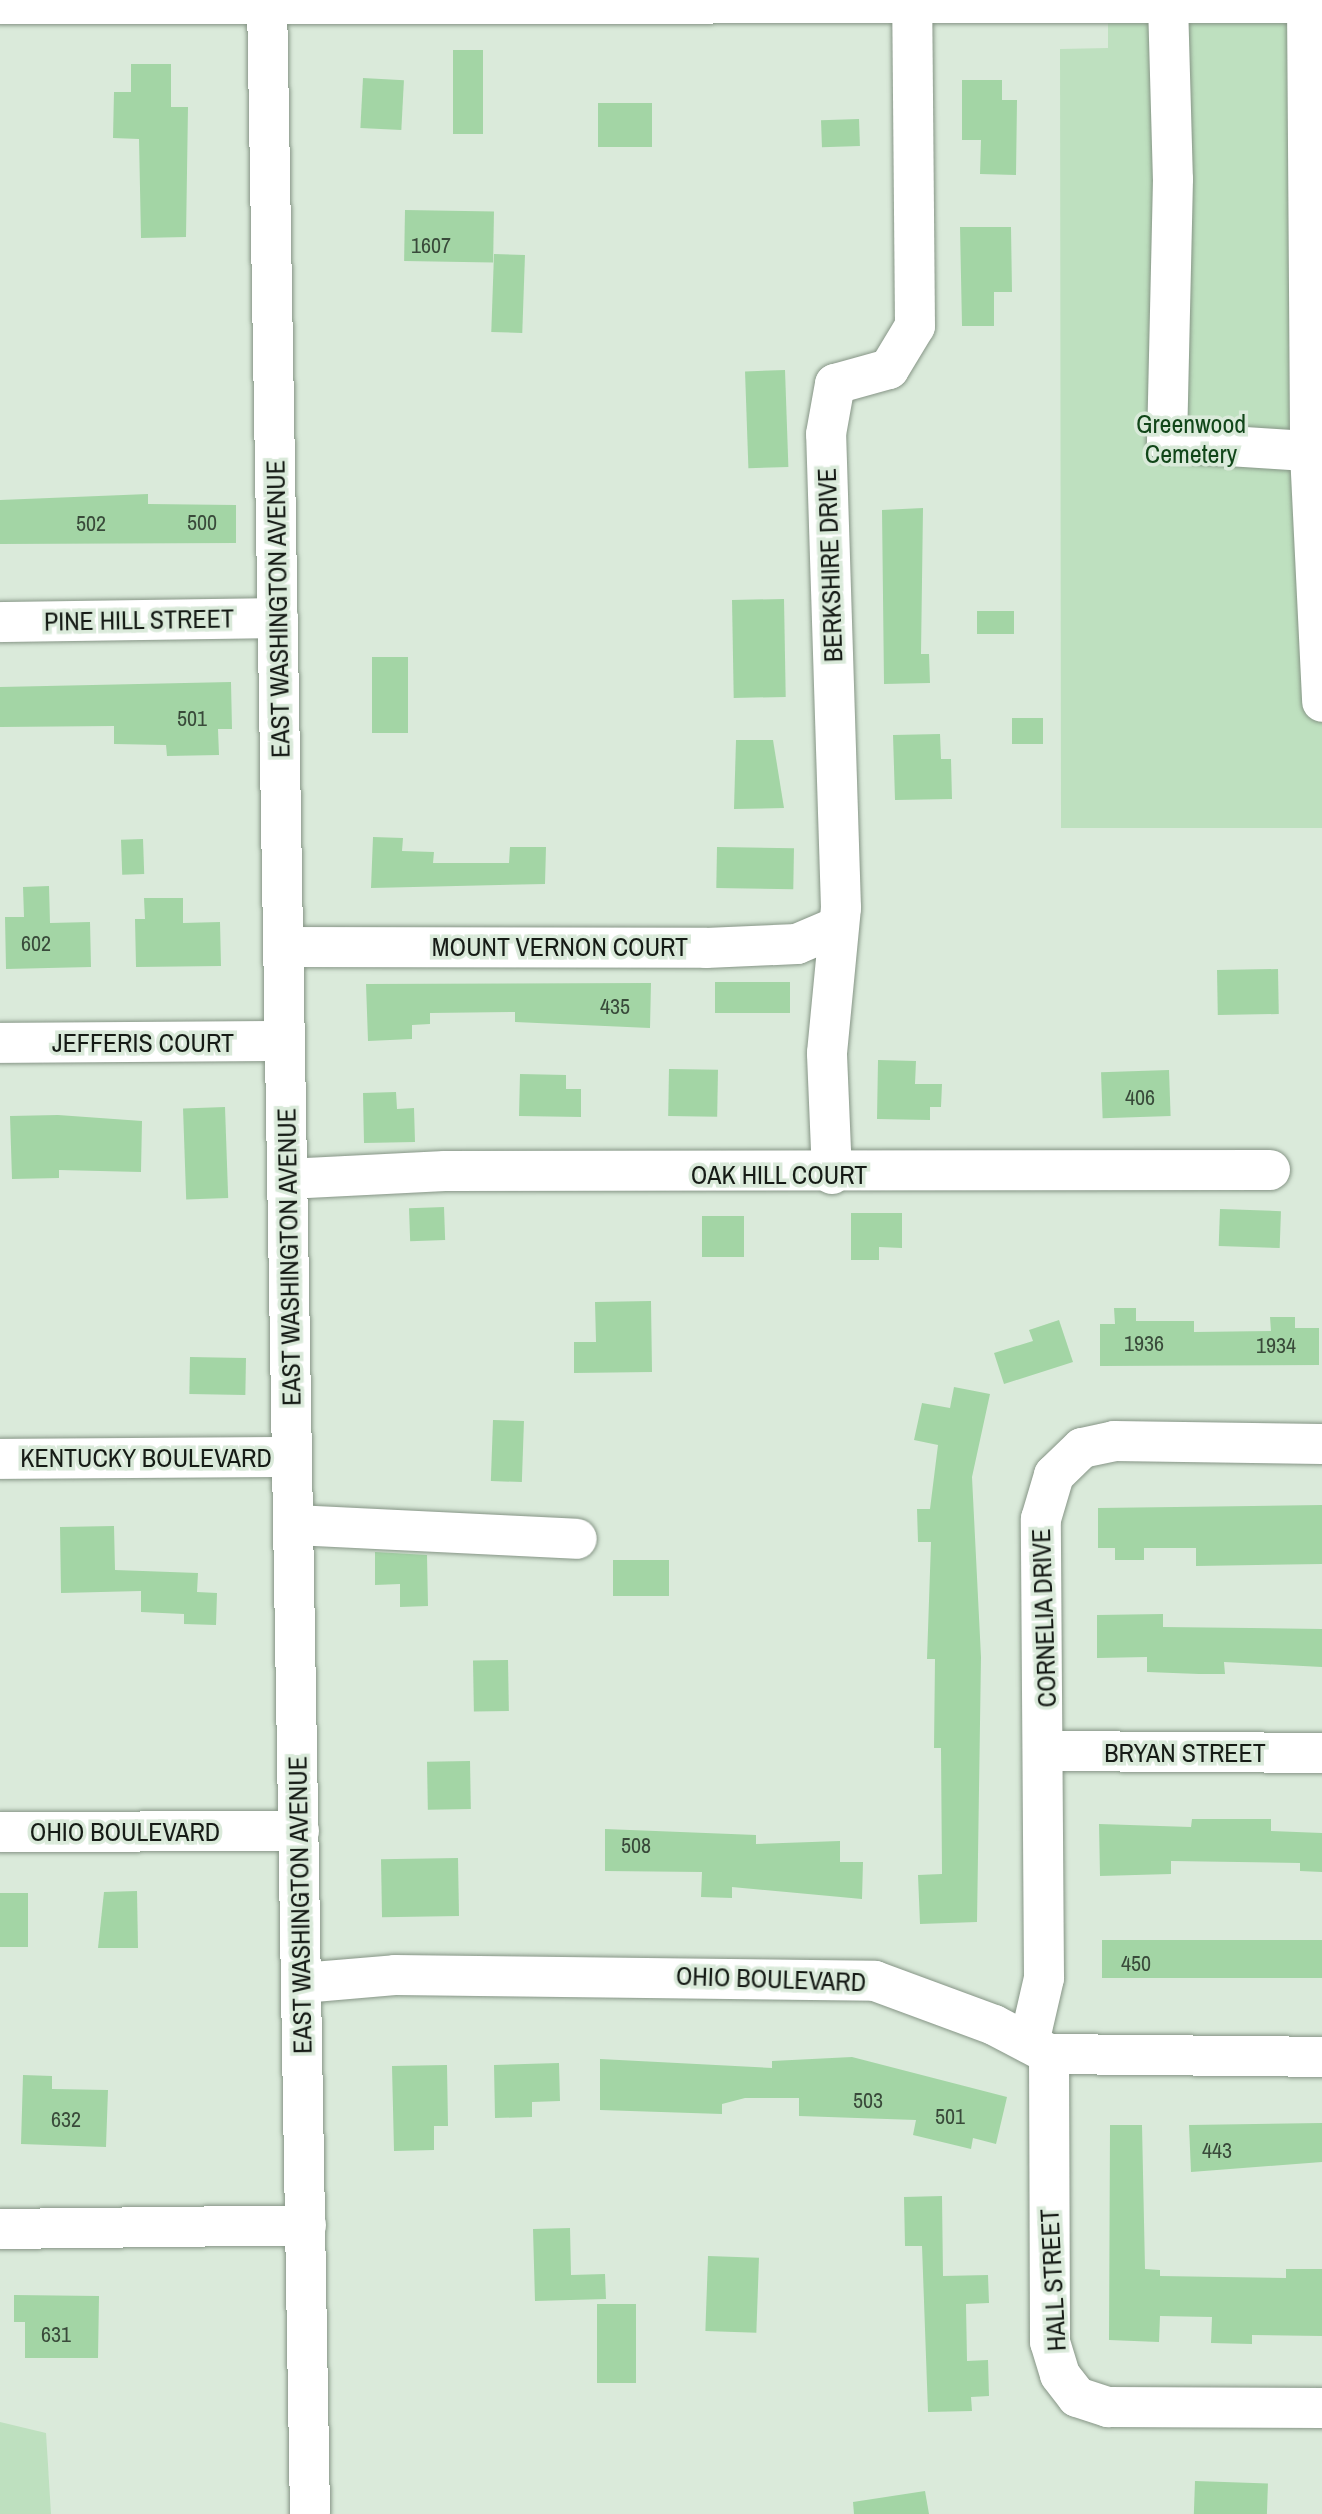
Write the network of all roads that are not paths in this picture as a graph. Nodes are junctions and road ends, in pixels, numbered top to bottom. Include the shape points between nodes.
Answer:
1 (1049, 2) edge
2 (1285, 2) edge
3 (268, 3) edge
4 (659, 3) edge
5 (1168, 3) junction
6 (0, 4) edge
7 (912, 5) junction
8 (1314, 224) edge
9 (1316, 452) edge
10 (278, 618) junction
11 (0, 622) edge
12 (1322, 702) edge
13 (833, 929) junction
14 (283, 947) junction
15 (285, 1041) junction
16 (0, 1043) edge
17 (1270, 1170) dead end
18 (832, 1174) junction
19 (287, 1179) junction
20 (1322, 1444) edge
21 (292, 1457) junction
22 (0, 1459) edge
23 (294, 1525) junction
24 (577, 1539) dead end
25 (1048, 1751) junction
26 (1322, 1753) edge
27 (299, 1831) junction
28 (0, 1832) edge
29 (302, 1983) junction
30 (1039, 2048) junction
31 (1322, 2057) edge
32 (306, 2225) junction
33 (0, 2229) edge
34 (1322, 2408) edge
35 (310, 2514) edge

1 - 5 street
1 - 7 street
2 - 5 street
2 - 8 street
3 - 4 street
3 - 6 street
3 - 10 street, EAST WASHINGTON AVENUE
4 - 7 street
5 - 9 street via 1173,179 1167,442
7 - 13 street, BERKSHIRE DRIVE via 915,326 889,369 835,384 826,434 841,908
8 - 9 street
9 - 12 street
10 - 11 street, PINE HILL STREET
10 - 14 street, EAST WASHINGTON AVENUE
13 - 14 street, MOUNT VERNON COURT via 797,944 706,948
13 - 18 street, BERKSHIRE DRIVE
14 - 15 street, EAST WASHINGTON AVENUE
15 - 16 street, JEFFERIS COURT
15 - 19 street, EAST WASHINGTON AVENUE
17 - 18 street, OAK HILL COURT
18 - 19 street, OAK HILL COURT via 445,1171
19 - 21 street, EAST WASHINGTON AVENUE
20 - 25 street, CORNELIA DRIVE via 1114,1441 1068,1458 1043,1498 1041,1519
21 - 22 street, KENTUCKY BOULEVARD
21 - 23 street, EAST WASHINGTON AVENUE
23 - 24 street
23 - 27 street, EAST WASHINGTON AVENUE
25 - 26 street, BRYAN STREET
25 - 30 street, CORNELIA DRIVE
27 - 28 street, OHIO BOULEVARD
27 - 29 street, EAST WASHINGTON AVENUE
29 - 30 street, OHIO BOULEVARD via 395,1975 875,1981
29 - 32 street, EAST WASHINGTON AVENUE
30 - 31 street, OHIO BOULEVARD
30 - 34 street, HALL STREET via 1050,2342 1060,2375 1077,2397 1108,2407
32 - 33 street
32 - 35 street, EAST WASHINGTON AVENUE

